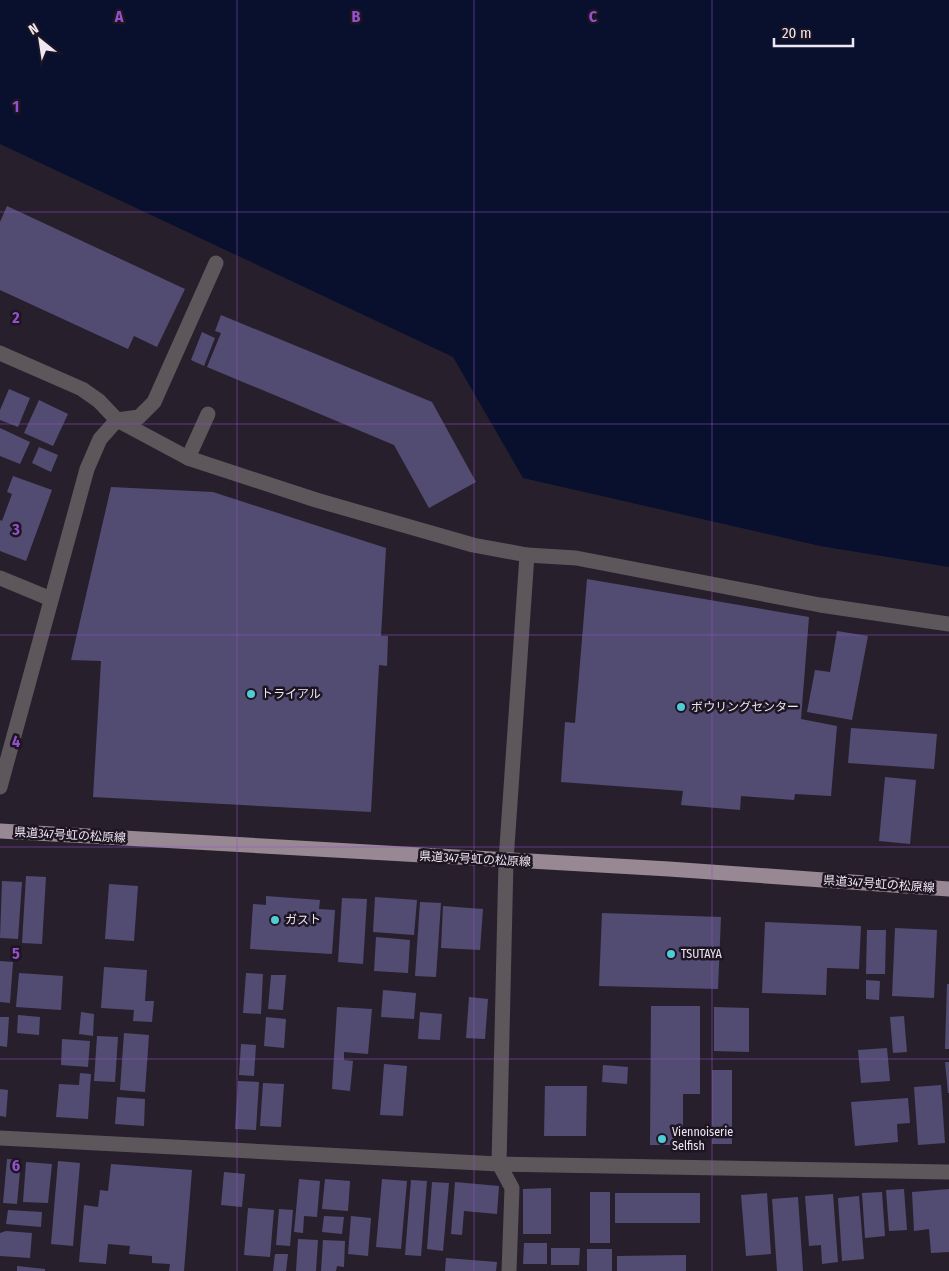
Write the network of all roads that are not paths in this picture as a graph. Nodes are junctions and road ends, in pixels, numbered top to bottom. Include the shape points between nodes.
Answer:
1 (216, 264) dead end
2 (0, 353) edge
3 (208, 414) dead end
4 (117, 420) junction
5 (188, 458) junction
6 (526, 555) junction
7 (0, 578) edge
8 (52, 599) junction
9 (949, 624) edge
10 (0, 787) edge
11 (0, 830) edge
12 (506, 861) junction
13 (949, 889) edge
14 (0, 1138) edge
15 (499, 1164) junction
16 (949, 1172) edge
17 (509, 1271) edge

1 - 4 street via 154,402 139,417
2 - 4 street via 82,389
3 - 5 street
4 - 5 street
4 - 8 street via 100,439 87,468
5 - 6 street via 464,543
6 - 9 street via 576,558 820,605
6 - 12 street
7 - 8 street
8 - 10 street
11 - 12 main road, 県道347号虹の松原線
12 - 13 main road, 県道347号虹の松原線
12 - 15 street
14 - 15 street
15 - 16 street
15 - 17 street via 512,1188

